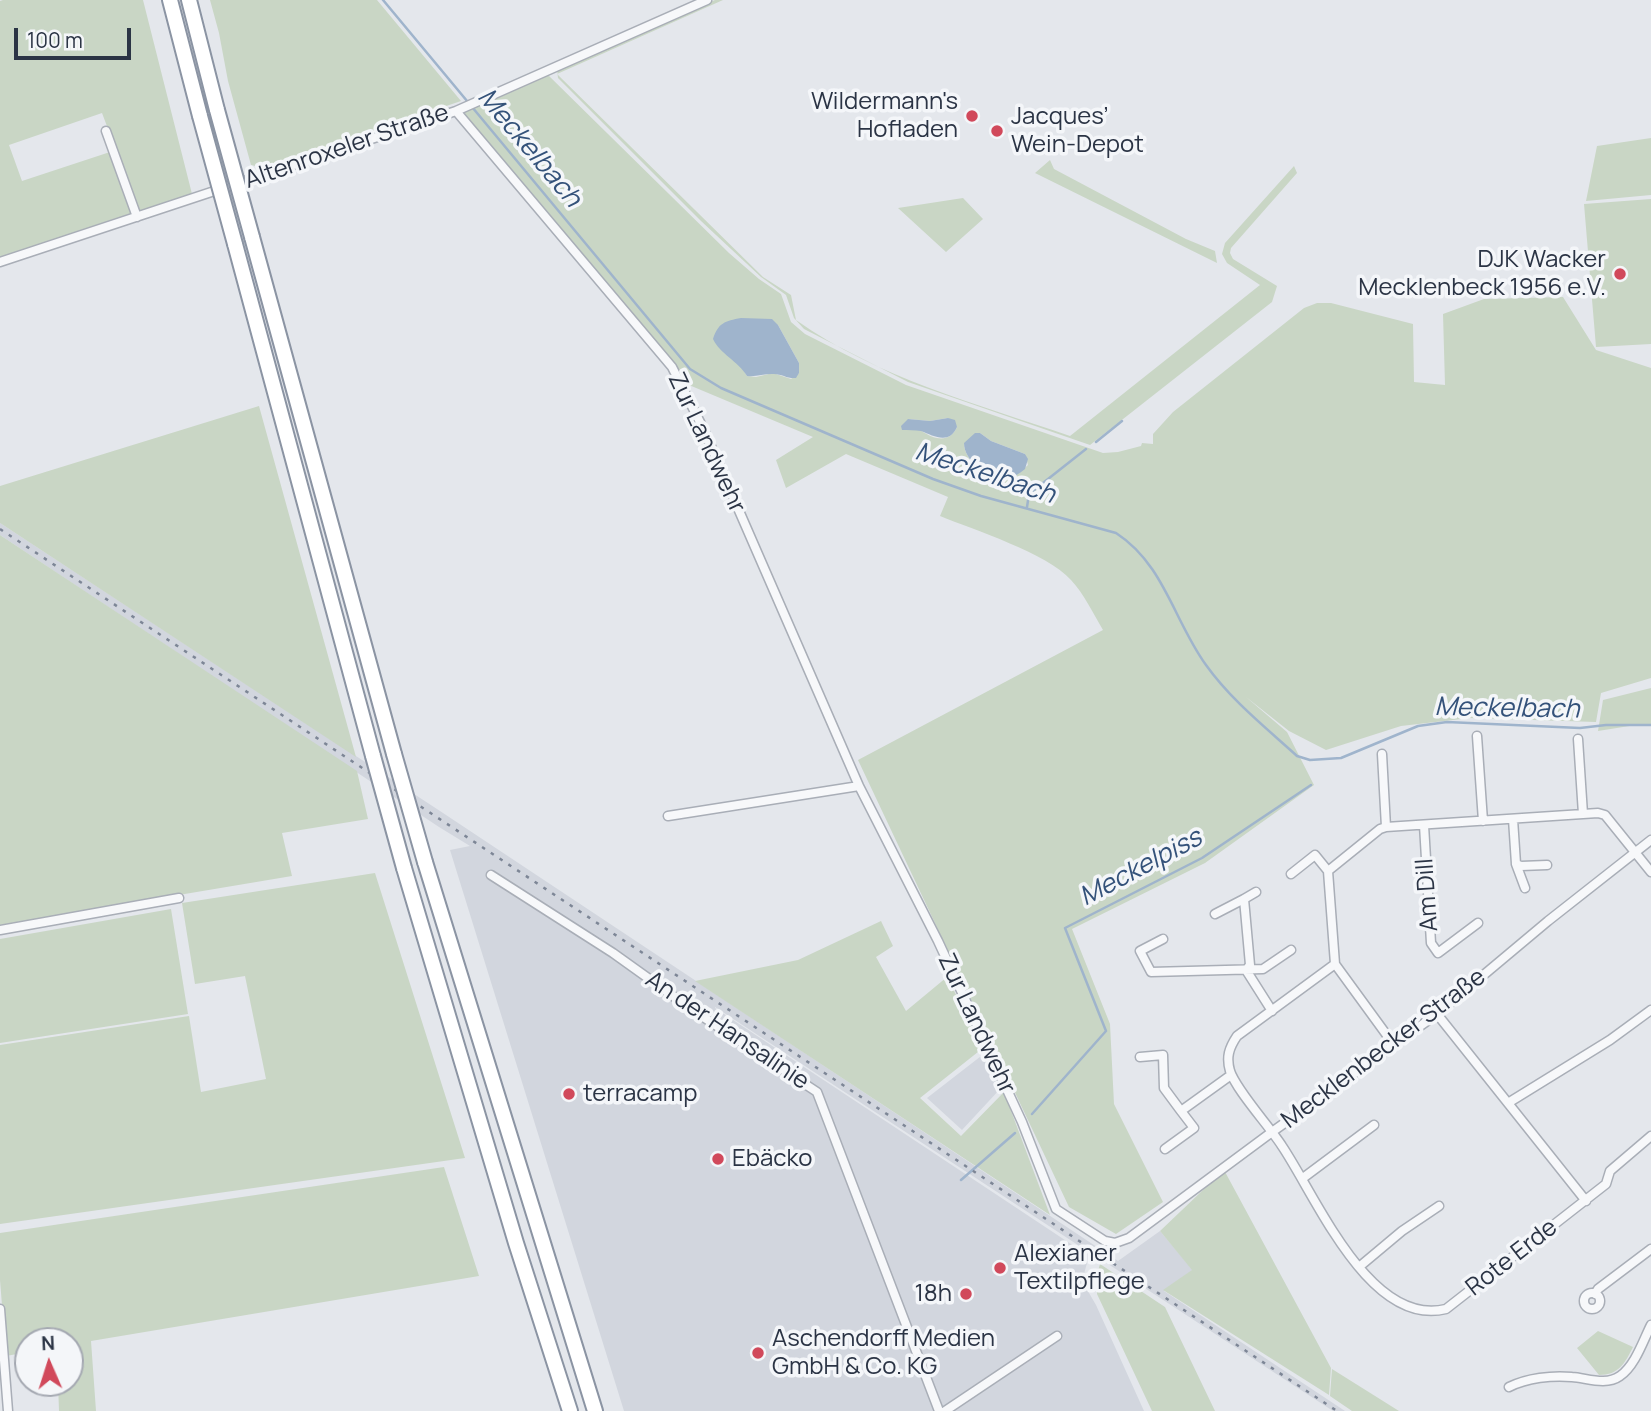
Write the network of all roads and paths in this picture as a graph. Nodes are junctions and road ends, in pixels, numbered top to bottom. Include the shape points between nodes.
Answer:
1 (170, 0) edge
2 (189, 0) edge
3 (707, 0) edge
4 (459, 110) junction
5 (106, 131) dead end
6 (137, 217) junction
7 (0, 262) edge
8 (1477, 736) dead end
9 (1578, 739) dead end
10 (1382, 754) dead end
11 (859, 786) junction
12 (1583, 814) junction
13 (668, 816) dead end
14 (1513, 819) junction
15 (1483, 821) junction
16 (1424, 825) junction
17 (1386, 827) junction
18 (1651, 840) edge
19 (1636, 852) junction
20 (1516, 864) junction
21 (1547, 865) dead end
22 (1328, 871) junction
23 (1651, 872) edge
24 (1291, 874) dead end
25 (491, 875) dead end
26 (1525, 888) dead end
27 (1256, 892) dead end
28 (179, 898) dead end
29 (1244, 899) junction
30 (1215, 914) dead end
31 (1478, 923) dead end
32 (0, 930) edge
33 (1163, 939) dead end
34 (1291, 950) dead end
35 (1335, 964) junction
36 (1246, 970) junction
37 (1651, 1010) edge
38 (1272, 1011) junction
39 (1437, 1014) junction
40 (1394, 1045) junction
41 (1140, 1057) dead end
42 (1231, 1075) junction
43 (1508, 1103) junction
44 (1181, 1111) junction
45 (1374, 1125) dead end
46 (1272, 1132) junction
47 (1651, 1136) edge
48 (1165, 1149) dead end
49 (1303, 1178) junction
50 (1586, 1201) junction
51 (1439, 1206) dead end
52 (1108, 1242) joint
53 (1651, 1248) edge
54 (1359, 1267) junction
55 (1595, 1294) dead end
56 (0, 1309) edge
57 (1651, 1325) edge
58 (1057, 1336) dead end
59 (1509, 1387) dead end
60 (8, 1411) edge
61 (570, 1411) edge
62 (595, 1411) edge
63 (939, 1411) edge
64 (945, 1411) edge

1 - 61 highway, bridge via 404,868
2 - 62 highway, bridge via 425,862
3 - 4 street, Altenroxeler Straße
4 - 6 street, Altenroxeler Straße
4 - 11 street, Zur Landwehr via 672,368 703,428
5 - 6 street
6 - 7 street, Altenroxeler Straße
8 - 15 street
9 - 12 street
10 - 17 street
11 - 13 street
11 - 52 street, Zur Landwehr via 1010,1094 1056,1209
12 - 14 street, Am Dill
12 - 19 street, Am Dill via 1605,815
14 - 15 street, Am Dill
14 - 20 street
15 - 16 street, Am Dill
16 - 17 street, Am Dill
16 - 31 street, Am Dill via 1431,943 1438,953
17 - 22 street
18 - 19 street, Mecklenbecker Straße
19 - 23 street, Am Dill
19 - 39 street, Mecklenbecker Straße
20 - 21 street
20 - 26 street
22 - 24 street via 1315,855
22 - 35 street
25 - 63 street, An der Hansalinie via 817,1092
27 - 29 street
28 - 32 street
29 - 30 street
29 - 36 street via 1250,965
33 - 36 street via 1140,951 1151,972
34 - 36 street via 1263,969
35 - 38 street
35 - 40 street
36 - 38 street
37 - 43 street
38 - 42 street via 1229,1048
39 - 40 street, Mecklenbecker Straße
39 - 43 street
40 - 46 street, Mecklenbecker Straße
41 - 44 street via 1163,1055 1164,1088
42 - 44 street
42 - 46 street
43 - 50 street
44 - 48 street via 1194,1128
45 - 49 street
46 - 49 street, Rote Erde
46 - 52 street, Mecklenbecker Straße via 1129,1238
47 - 50 street, Rote Erde via 1610,1171 1606,1184
49 - 54 street, Rote Erde
50 - 54 street, Rote Erde via 1446,1309 1412,1310 1374,1284
51 - 54 street
53 - 55 street
56 - 60 street
57 - 59 street via 1627,1369 1615,1378 1553,1377
58 - 64 street

